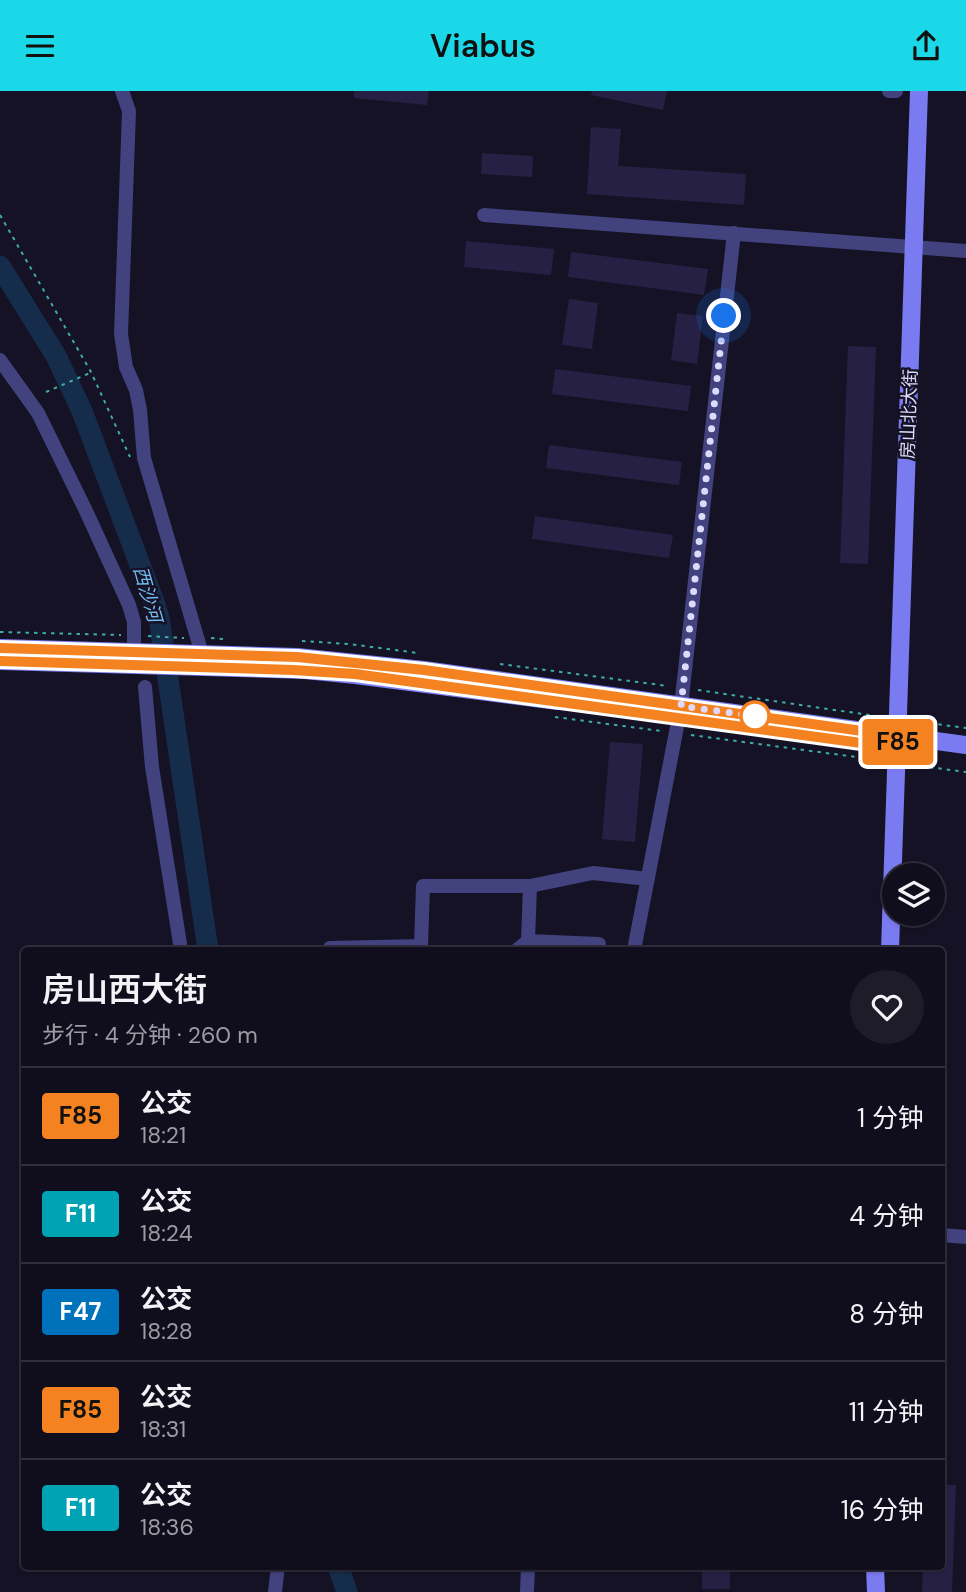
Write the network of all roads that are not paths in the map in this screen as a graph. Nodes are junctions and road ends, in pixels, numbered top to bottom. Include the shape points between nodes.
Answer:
1 (122, 91) edge
2 (889, 91) edge
3 (896, 91) edge
4 (919, 91) edge
5 (484, 215) dead end
6 (734, 233) junction
7 (914, 246) junction
8 (966, 251) edge
9 (0, 360) edge
10 (0, 648) edge
11 (141, 648) junction
12 (189, 653) junction
13 (0, 661) edge
14 (145, 687) dead end
15 (678, 719) junction
16 (898, 741) junction
17 (966, 745) edge
18 (966, 758) edge
19 (648, 879) junction
20 (530, 886) junction
21 (599, 944) dead end
22 (522, 946) edge
23 (181, 947) edge
24 (376, 947) edge
25 (635, 947) edge
26 (890, 947) edge
27 (945, 1235) edge
28 (966, 1237) edge
29 (278, 1570) edge
30 (528, 1570) edge
31 (875, 1570) edge
32 (275, 1592) edge
33 (527, 1592) edge
34 (876, 1592) edge

1 - 12 street via 129,111 121,334
2 - 3 street
4 - 7 main road, 房山北大街
5 - 6 street
6 - 7 street
6 - 15 street
7 - 8 street
7 - 16 main road, 房山北大街
9 - 11 street via 38,413 66,469 129,605
10 - 11 main road
11 - 12 main road
11 - 13 main road
12 - 15 main road via 411,668
14 - 23 street via 152,767
15 - 16 main road
15 - 19 street
16 - 17 main road
16 - 18 main road
16 - 26 main road, 房山北大街
19 - 20 street via 593,873
19 - 25 street
20 - 22 street
20 - 24 street via 423,887 421,946
21 - 22 street
27 - 28 street
29 - 32 street
30 - 33 street
31 - 34 main road

